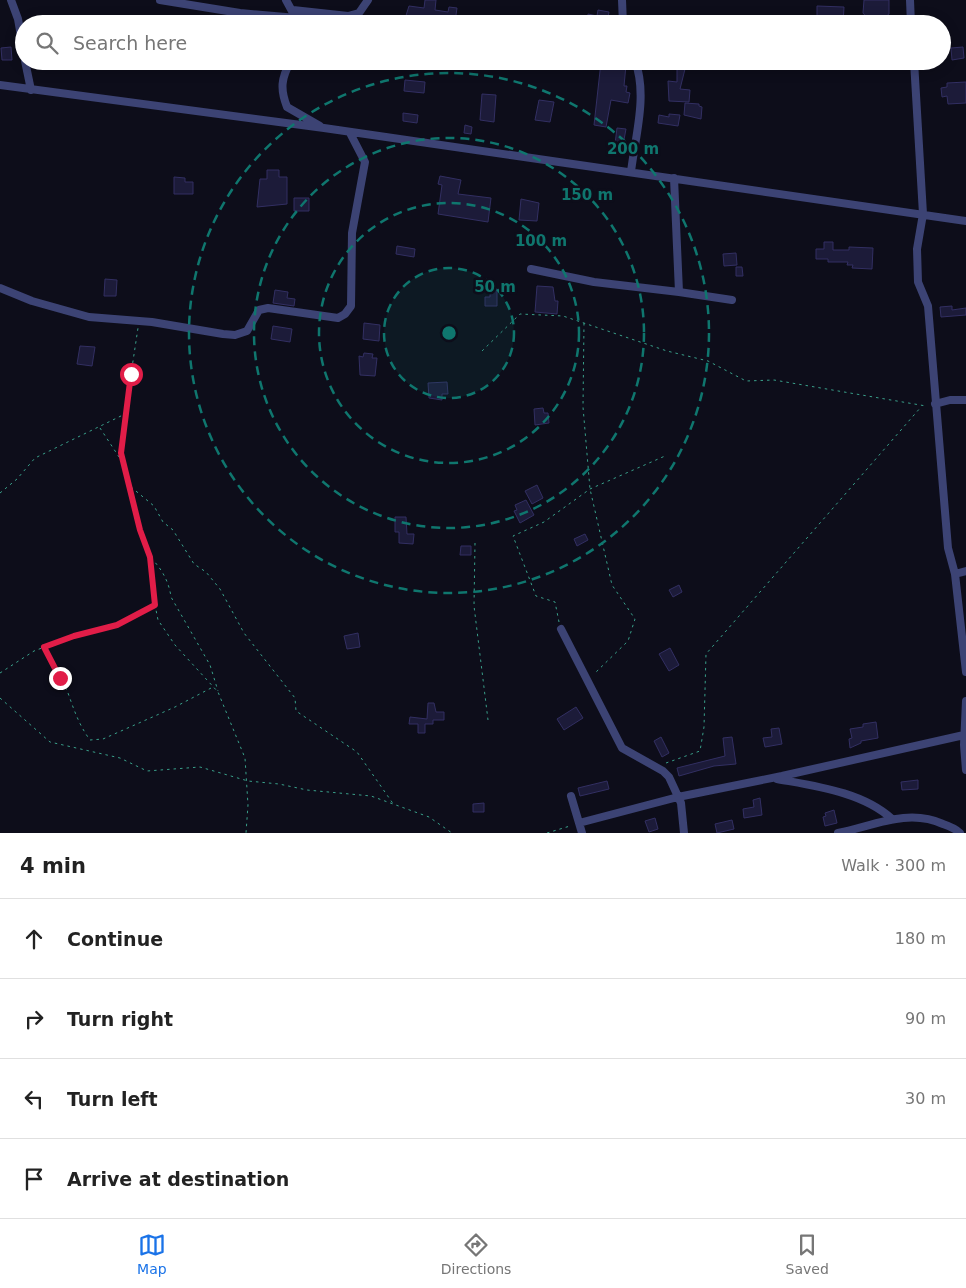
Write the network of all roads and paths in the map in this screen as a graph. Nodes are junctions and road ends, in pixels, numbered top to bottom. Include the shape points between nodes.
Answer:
1 (11, 0) edge
2 (160, 0) edge
3 (286, 0) edge
4 (368, 0) edge
5 (622, 0) edge
6 (910, 0) edge
7 (293, 10) junction
8 (16, 15) edge
9 (259, 15) edge
10 (295, 15) edge
11 (339, 15) edge
12 (352, 15) edge
13 (622, 15) edge
14 (911, 15) edge
15 (27, 70) edge
16 (286, 70) edge
17 (638, 70) edge
18 (914, 70) edge
19 (0, 85) edge
20 (30, 90) junction
21 (324, 128) junction
22 (350, 133) junction
23 (631, 172) junction
24 (674, 178) junction
25 (922, 214) junction
26 (966, 221) edge
27 (531, 268) dead end
28 (0, 288) edge
29 (678, 292) junction
30 (732, 300) dead end
31 (139, 322) junction
32 (584, 322) junction
33 (482, 351) dead end
34 (966, 400) edge
35 (935, 404) junction
36 (922, 406) junction
37 (124, 414) junction
38 (100, 428) junction
39 (665, 456) dead end
40 (122, 463) junction
41 (131, 487) junction
42 (590, 489) junction
43 (0, 493) edge
44 (475, 543) dead end
45 (150, 557) junction
46 (966, 571) edge
47 (955, 574) junction
48 (155, 605) junction
49 (561, 629) joint
50 (44, 647) junction
51 (966, 672) edge
52 (0, 673) edge
53 (589, 685) junction
54 (213, 686) junction
55 (218, 692) junction
56 (0, 698) edge
57 (966, 701) edge
58 (488, 720) dead end
59 (964, 735) junction
60 (655, 766) junction
61 (966, 770) edge
62 (773, 778) junction
63 (248, 781) junction
64 (571, 796) dead end
65 (678, 797) junction
66 (395, 805) junction
67 (892, 819) junction
68 (579, 823) junction
69 (246, 833) edge
70 (452, 833) edge
71 (547, 833) edge
72 (582, 833) edge
73 (684, 833) edge
74 (838, 833) edge
75 (960, 833) edge

1 - 8 street
2 - 9 street
3 - 7 street
4 - 12 street via 359,13
5 - 13 street
6 - 14 street
7 - 10 street
7 - 11 street
15 - 20 street
16 - 21 street via 281,83 287,107
17 - 23 street via 640,95
18 - 25 street
19 - 20 street
20 - 21 street
21 - 22 street
22 - 23 street
22 - 31 street via 365,162 352,233 351,306 345,314 338,318 268,308 259,310 247,331 235,335
23 - 24 street
24 - 25 street
24 - 29 street
25 - 26 street
25 - 35 street via 916,249 918,282 928,306
27 - 29 street via 594,282
28 - 31 street via 89,317
29 - 30 street
31 - 37 path
32 - 33 path via 563,316 520,314
32 - 36 path via 667,351 708,361 746,381 774,380
32 - 42 path via 583,408
34 - 35 street
35 - 36 path
35 - 47 street via 948,548
36 - 60 path via 706,654 704,727 700,751
37 - 38 path
37 - 40 path
38 - 40 path
38 - 43 path via 35,458 17,480
39 - 42 path
40 - 41 path
41 - 45 path via 140,530
41 - 66 path via 154,506 194,564 206,572 220,589 244,633 296,698 296,711 357,752
42 - 49 path via 544,522 513,536 536,596 555,602
42 - 53 path via 612,585 635,619 628,641 597,670
44 - 58 path via 474,606
45 - 48 path
45 - 55 path via 160,567 170,586 171,598 210,666
46 - 47 street
47 - 51 street
48 - 50 path via 117,625
48 - 54 path via 158,620 175,645
49 - 53 street
50 - 52 path
50 - 54 path via 78,722 90,740 103,739
53 - 60 street via 622,748
54 - 55 path
55 - 63 path via 246,758
56 - 63 path via 50,742 120,758 147,771 200,767
57 - 59 street
59 - 61 street
59 - 62 street
60 - 65 street via 669,778
62 - 65 street
62 - 67 street via 808,784 858,799 880,808
63 - 66 path via 371,796
63 - 69 path
64 - 68 street
65 - 68 street
65 - 73 street
66 - 70 path via 429,817
67 - 74 street
67 - 75 street via 932,818
68 - 71 path
68 - 72 street

